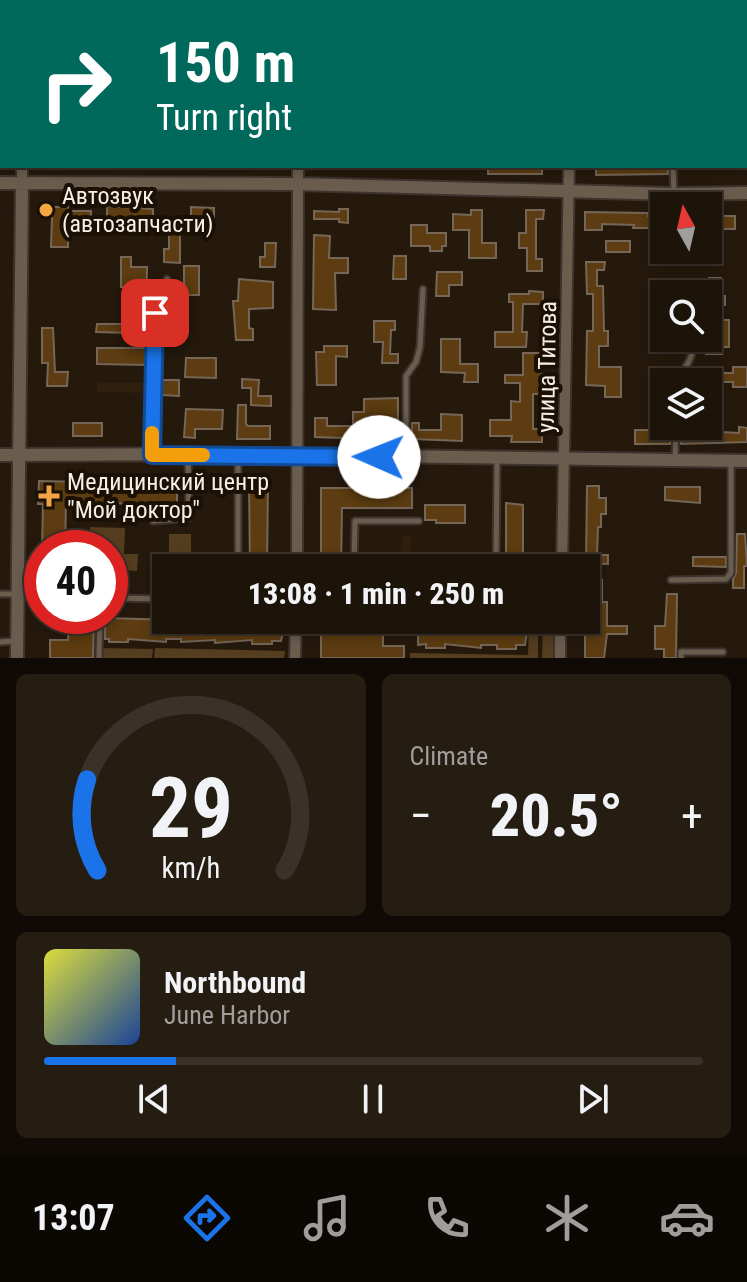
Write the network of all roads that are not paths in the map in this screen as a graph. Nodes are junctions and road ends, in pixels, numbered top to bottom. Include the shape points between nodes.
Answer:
1 (22, 168) edge
2 (298, 168) edge
3 (569, 168) edge
4 (673, 168) edge
5 (0, 183) edge
6 (22, 184) junction
7 (297, 184) junction
8 (570, 190) junction
9 (674, 192) edge
10 (650, 193) edge
11 (722, 193) edge
12 (747, 193) edge
13 (167, 279) dead end
14 (423, 289) dead end
15 (676, 440) edge
16 (238, 454) junction
17 (0, 455) edge
18 (21, 455) junction
19 (152, 455) junction
20 (188, 455) junction
21 (298, 455) junction
22 (406, 458) junction
23 (497, 459) junction
24 (565, 459) junction
25 (675, 461) junction
26 (731, 461) junction
27 (747, 461) edge
28 (153, 521) dead end
29 (419, 521) dead end
30 (238, 554) edge
31 (297, 554) edge
32 (354, 554) edge
33 (496, 554) edge
34 (562, 554) edge
35 (671, 580) dead end
36 (24, 589) edge
37 (18, 590) junction
38 (0, 594) edge
39 (128, 598) edge
40 (152, 599) edge
41 (100, 634) edge
42 (296, 634) edge
43 (560, 634) edge
44 (17, 641) junction
45 (0, 642) edge
46 (723, 652) dead end
47 (17, 658) edge
48 (99, 658) edge
49 (295, 658) edge
50 (560, 658) edge
51 (681, 658) edge

1 - 6 street
2 - 7 street
3 - 8 street, улица Титова
4 - 9 lane
5 - 6 street
6 - 7 street
6 - 18 street
7 - 8 street
7 - 21 street
8 - 10 street
8 - 24 street, улица Титова
11 - 12 street
13 - 19 lane via 166,313 155,313
14 - 22 lane via 420,347 406,376
15 - 25 lane
16 - 20 street
16 - 21 street
16 - 30 lane
17 - 18 street
18 - 19 street
18 - 37 street
19 - 20 street
20 - 28 lane via 189,518
21 - 22 street
21 - 31 street
22 - 23 street
23 - 24 street
23 - 33 lane
24 - 25 street
24 - 34 street, улица Титова
25 - 26 street
26 - 27 street
26 - 35 lane via 731,573 726,579
29 - 32 lane via 355,521
36 - 37 lane
37 - 38 lane
37 - 44 street
39 - 40 lane
41 - 48 lane
42 - 49 street
43 - 50 street
44 - 45 lane
44 - 47 street
46 - 51 lane via 681,652

